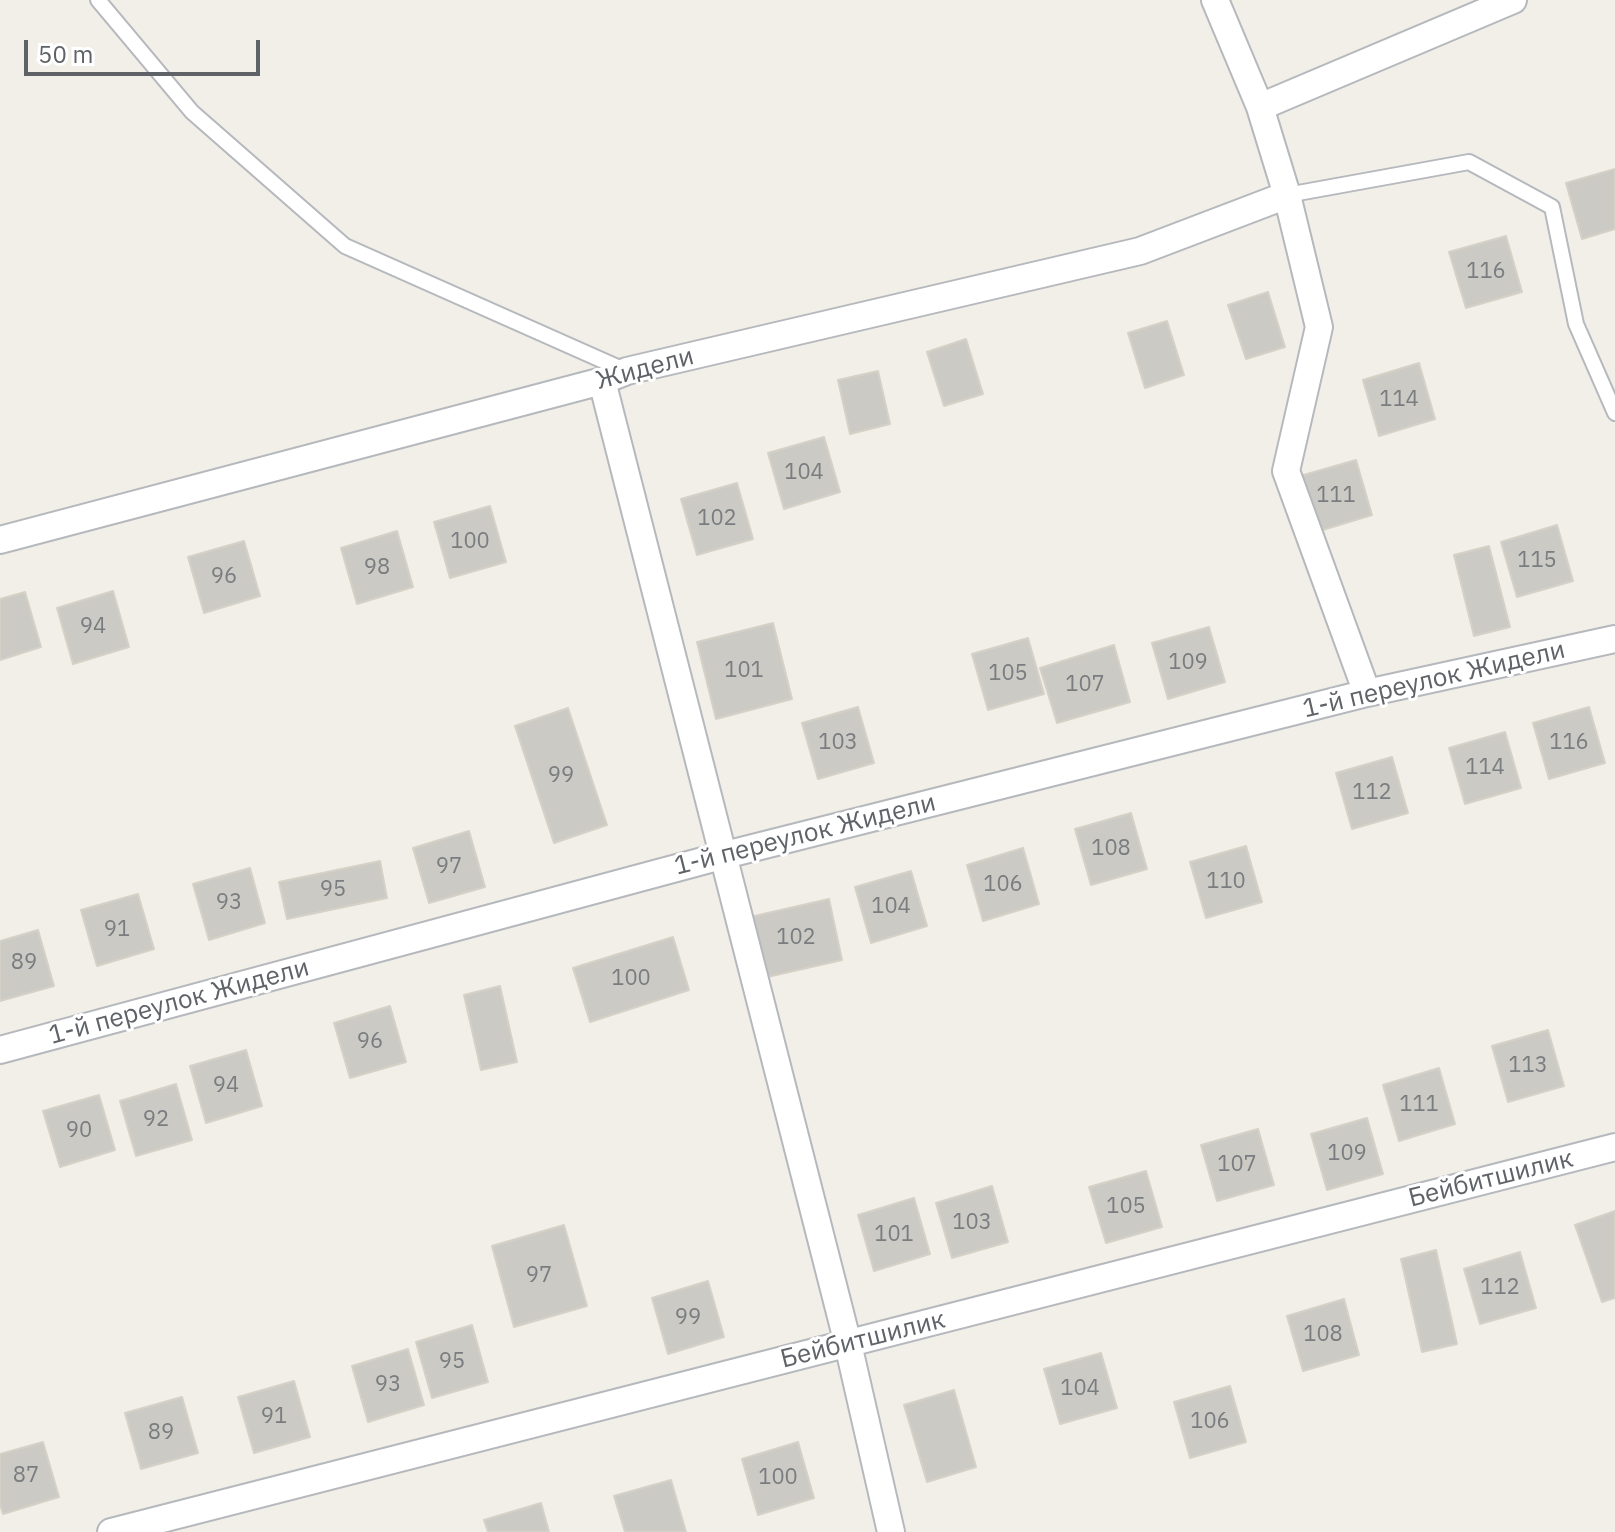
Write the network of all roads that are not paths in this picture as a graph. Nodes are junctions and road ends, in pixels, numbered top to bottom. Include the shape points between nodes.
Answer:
1 (98, 0) edge
2 (1215, 0) edge
3 (1513, 0) edge
4 (1260, 107) junction
5 (1287, 195) junction
6 (627, 371) junction
7 (602, 381) junction
8 (1615, 413) edge
9 (0, 540) edge
10 (1615, 639) edge
11 (1367, 693) junction
12 (725, 855) junction
13 (0, 1050) edge
14 (1615, 1147) edge
15 (848, 1344) junction
16 (111, 1532) edge
17 (891, 1532) edge

1 - 6 lane via 192,112 345,246
2 - 4 street
3 - 4 street
4 - 5 street
5 - 6 street, Жидели via 1140,251
5 - 8 lane via 1469,162 1552,207 1576,324
5 - 11 street via 1319,327 1286,471
6 - 7 street, Жидели
7 - 9 street, Жидели
7 - 12 street
10 - 11 street, 1-й переулок Жидели
11 - 12 street, 1-й переулок Жидели
12 - 13 street, 1-й переулок Жидели
12 - 15 street
14 - 15 street, Бейбитшилик
15 - 16 street, Бейбитшилик
15 - 17 street

